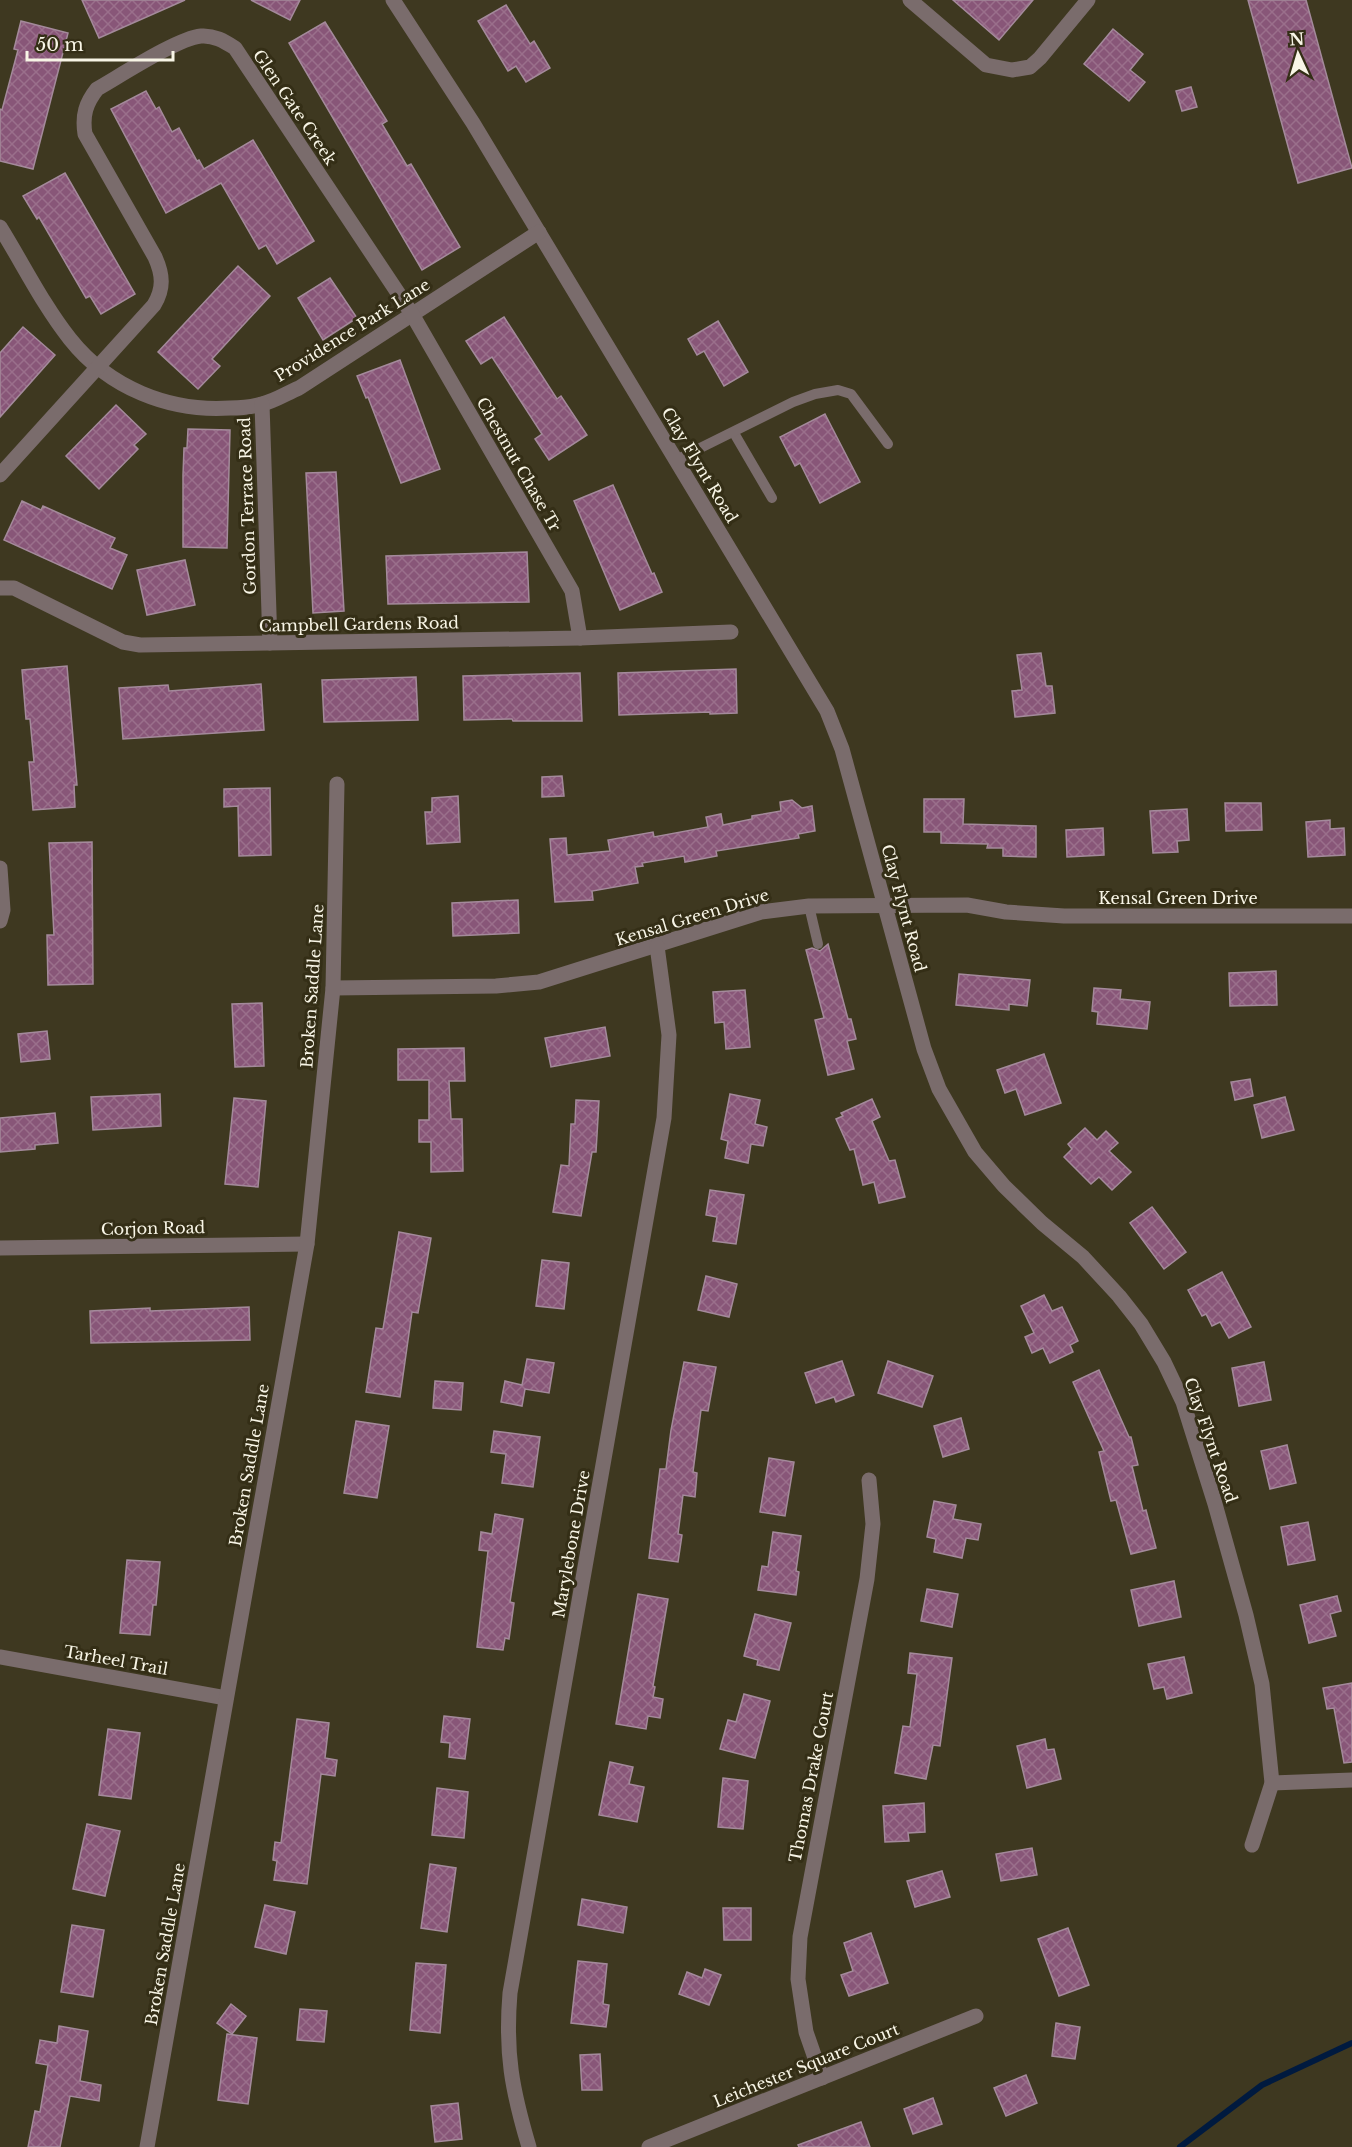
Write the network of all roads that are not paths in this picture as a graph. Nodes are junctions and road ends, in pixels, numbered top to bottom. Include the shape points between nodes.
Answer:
1 (393, 0) edge
2 (910, 0) edge
3 (1088, 0) edge
4 (0, 227) edge
5 (539, 232) junction
6 (412, 314) junction
7 (98, 367) junction
8 (262, 404) junction
9 (734, 433) junction
10 (888, 444) dead end
11 (676, 460) junction
12 (0, 475) edge
13 (772, 498) dead end
14 (0, 588) edge
15 (731, 632) dead end
16 (580, 638) junction
17 (270, 643) junction
18 (338, 784) dead end
19 (0, 868) edge
20 (809, 906) junction
21 (885, 906) junction
22 (1352, 916) edge
23 (0, 921) edge
24 (818, 944) dead end
25 (657, 946) junction
26 (333, 988) junction
27 (307, 1244) junction
28 (0, 1248) edge
29 (869, 1480) dead end
30 (0, 1657) edge
31 (226, 1698) junction
32 (1352, 1780) edge
33 (1272, 1784) junction
34 (1252, 1845) dead end
35 (976, 2016) dead end
36 (822, 2078) junction
37 (147, 2147) edge
38 (530, 2147) edge
39 (649, 2147) edge

1 - 5 street, Clay Flynt Road
2 - 3 street via 986,65 1012,70 1030,66 1040,58
4 - 7 street, Providence Park Lane via 70,340
5 - 6 street, Providence Park Lane
5 - 11 street, Clay Flynt Road
6 - 7 street, Glen Gate Creek via 235,48 211,37 193,38 98,89 86,107 84,125 89,142 155,257 162,280 154,305
6 - 8 street, Providence Park Lane via 300,388
6 - 16 street, Chestnut Chase Tr via 572,591
7 - 8 street, Providence Park Lane via 128,388 178,406 208,410
7 - 12 street, Glen Gate Creek
8 - 17 street, Gordon Terrace Road
9 - 10 lane via 794,402 838,390 851,394
9 - 11 lane
9 - 13 lane
11 - 21 street, Clay Flynt Road via 827,711 842,749
14 - 17 street, Campbell Gardens Road via 14,588 123,642
15 - 16 street, Campbell Gardens Road
16 - 17 street, Campbell Gardens Road
18 - 26 street, Broken Saddle Lane
19 - 23 street
20 - 21 street, Kensal Green Drive
20 - 24 lane
20 - 25 street, Kensal Green Drive via 761,912
21 - 22 street, Kensal Green Drive via 967,906 1064,916
21 - 33 street, Clay Flynt Road via 924,1049 955,1119 975,1152 1004,1186 1083,1257 1119,1296 1153,1343 1178,1392 1246,1616 1262,1684
25 - 26 street, Kensal Green Drive via 538,982
25 - 38 street, Marylebone Drive via 669,1035 664,1118 510,1993 508,2058 516,2103
26 - 27 street, Broken Saddle Lane
27 - 28 street, Corjon Road
27 - 31 street, Broken Saddle Lane
29 - 36 street, Thomas Drake Court via 873,1524 867,1579 800,1937 798,1979 806,2032
30 - 31 street, Tarheel Trail
31 - 37 street, Broken Saddle Lane
32 - 33 street
33 - 34 street, Clay Flynt Road
35 - 36 street, Leichester Square Court
36 - 39 street, Leichester Square Court

